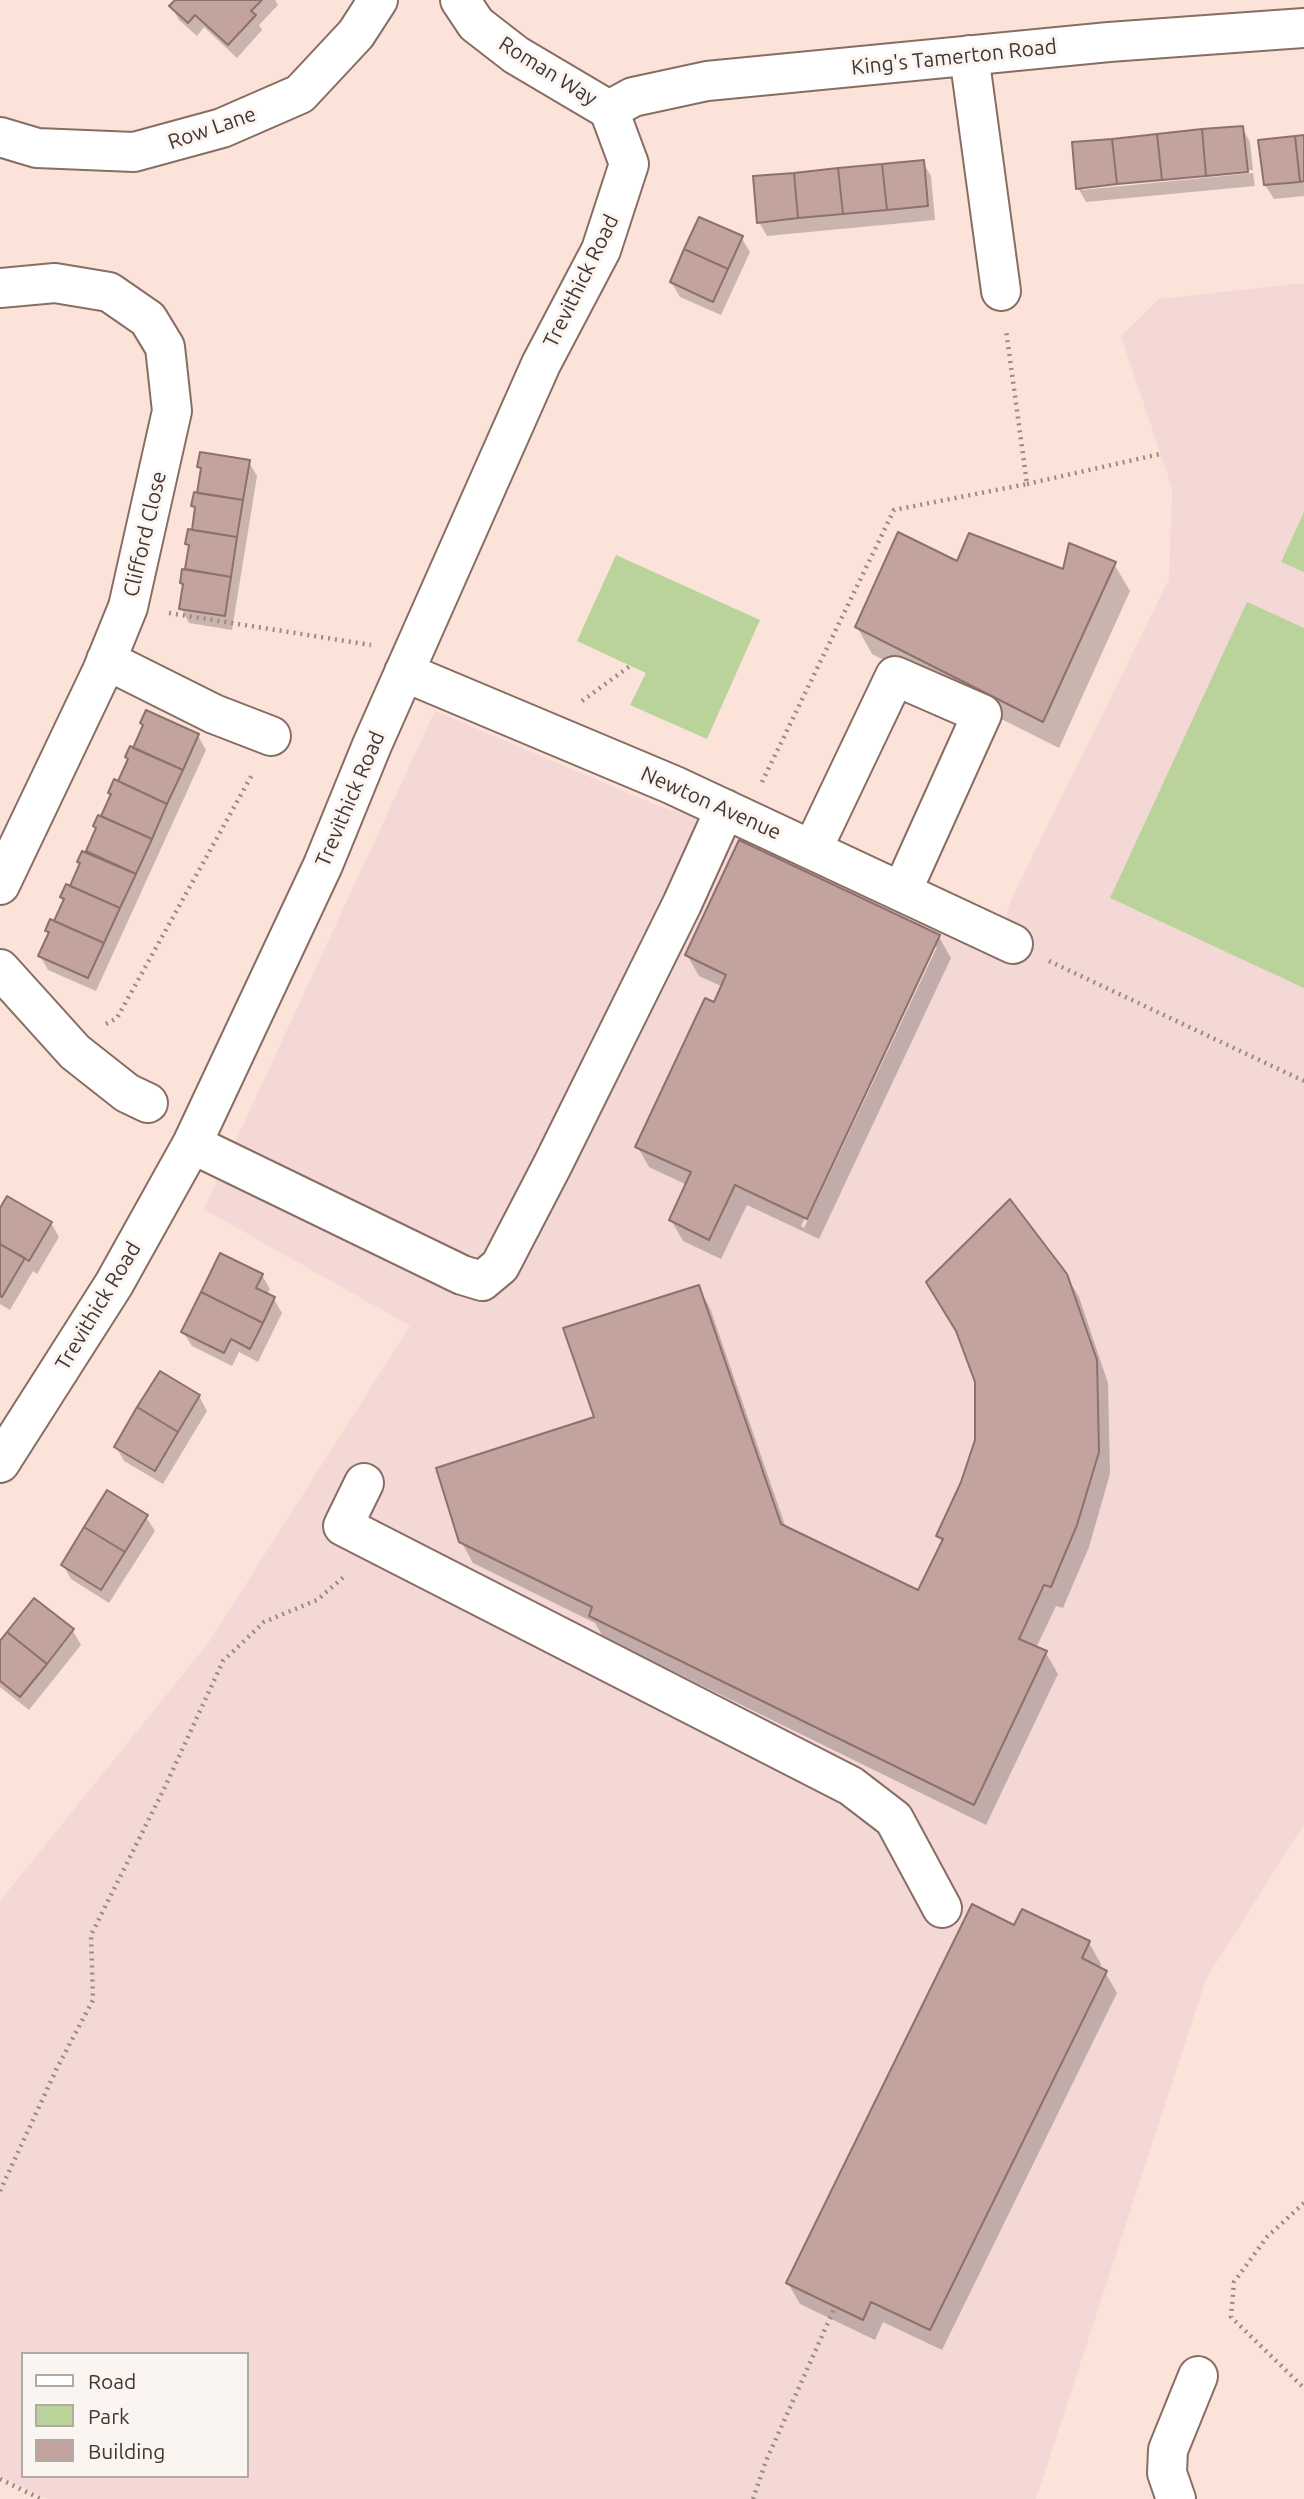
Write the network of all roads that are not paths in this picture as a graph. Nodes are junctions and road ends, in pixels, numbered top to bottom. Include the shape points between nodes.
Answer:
1 (378, 0) edge
2 (460, 0) edge
3 (1304, 28) edge
4 (970, 55) junction
5 (609, 110) junction
6 (0, 137) edge
7 (0, 288) edge
8 (1001, 291) road end
9 (106, 660) junction
10 (409, 662) junction
11 (271, 736) road end
12 (735, 814) junction
13 (813, 848) junction
14 (0, 885) edge
15 (902, 891) junction
16 (1013, 944) road end
17 (0, 969) edge
18 (148, 1103) dead end
19 (192, 1144) junction
20 (0, 1462) edge
21 (364, 1483) dead end
22 (942, 1908) dead end
23 (1198, 2376) dead end
24 (1176, 2499) edge

1 - 6 street, Row Lane via 356,34 300,94 222,128 134,152 37,148
2 - 5 street, Roman Way via 477,24 516,55
3 - 4 street, King's Tamerton Road
4 - 5 street, King's Tamerton Road via 707,81 633,97
4 - 8 street
5 - 10 street, Trevithick Road via 629,164 613,217 601,250 541,364
7 - 9 street, Clifford Close via 55,283 109,292 148,319 165,347 172,411 128,607
9 - 11 street via 214,714
9 - 14 street, Clifford Close
10 - 12 street, Newton Avenue via 542,730
10 - 19 street, Trevithick Road via 323,864
12 - 13 street, Newton Avenue
12 - 19 street via 682,904 500,1266 482,1280 462,1275
13 - 15 street, Newton Avenue
13 - 15 street via 895,676 982,714
15 - 16 street, Newton Avenue
17 - 18 street via 75,1052 127,1093
19 - 20 street, Trevithick Road via 114,1284
21 - 22 street via 343,1526 850,1787 894,1819
23 - 24 street via 1168,2450 1167,2473

